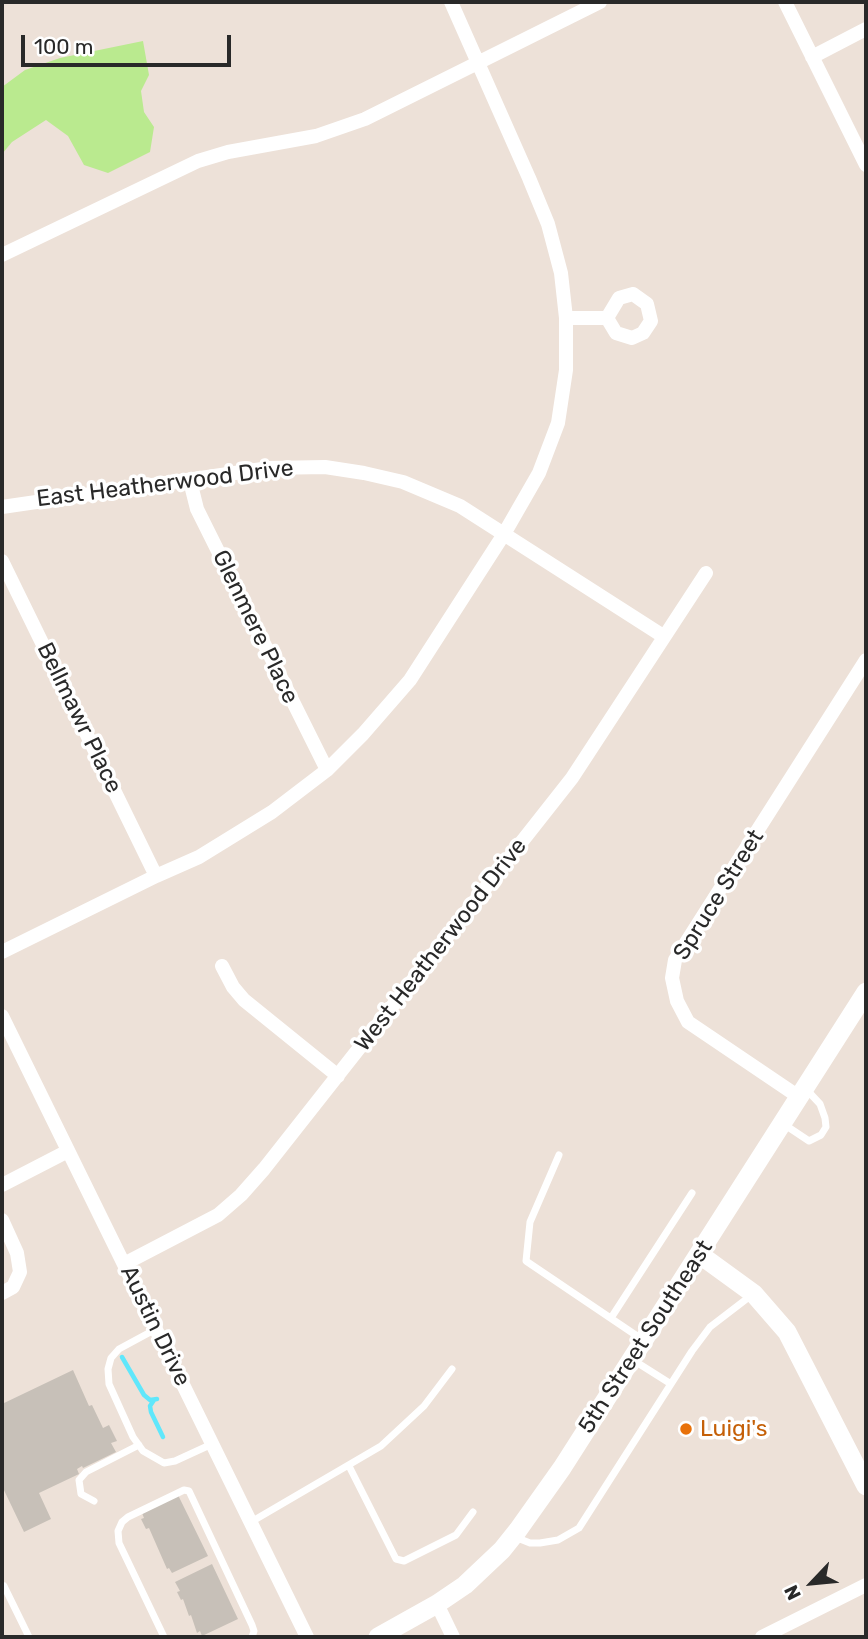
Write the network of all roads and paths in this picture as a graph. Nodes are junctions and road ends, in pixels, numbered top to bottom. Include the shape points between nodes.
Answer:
1 (451, 2) edge
2 (600, 2) edge
3 (785, 2) edge
4 (866, 29) edge
5 (812, 57) junction
6 (478, 64) junction
7 (866, 165) edge
8 (2, 255) edge
9 (566, 318) junction
10 (607, 318) dead end
11 (190, 481) junction
12 (2, 507) edge
13 (504, 534) junction
14 (2, 561) edge
15 (706, 573) dead end
16 (663, 636) junction
17 (866, 660) edge
18 (327, 770) junction
19 (156, 876) junction
20 (2, 952) edge
21 (222, 966) dead end
22 (866, 992) edge
23 (2, 1016) edge
24 (338, 1076) junction
25 (802, 1093) junction
26 (783, 1123) junction
27 (68, 1151) junction
28 (559, 1155) dead end
29 (2, 1185) edge
30 (692, 1194) dead end
31 (2, 1220) edge
32 (699, 1254) junction
33 (124, 1264) junction
34 (2, 1293) edge
35 (754, 1294) junction
36 (611, 1318) junction
37 (156, 1329) junction
38 (643, 1340) junction
39 (631, 1359) junction
40 (452, 1369) dead end
41 (671, 1384) junction
42 (212, 1444) junction
43 (139, 1445) junction
44 (349, 1466) junction
45 (866, 1486) edge
46 (94, 1501) dead end
47 (474, 1511) dead end
48 (251, 1521) junction
49 (513, 1536) junction
50 (866, 1585) edge
51 (4, 1586) dead end
52 (437, 1604) junction
53 (29, 1637) edge
54 (164, 1637) edge
55 (252, 1637) edge
56 (307, 1637) edge
57 (378, 1637) edge
58 (453, 1637) edge
59 (762, 1637) edge

1 - 6 street
2 - 6 street
3 - 5 street
4 - 5 street
5 - 7 street
6 - 8 street via 331,132 198,160
6 - 9 street via 548,224 562,273
9 - 10 street
9 - 13 street via 566,370 558,423 539,473
11 - 12 street, East Heatherwood Drive
11 - 13 street, East Heatherwood Drive via 298,466 364,473 424,489
11 - 18 street, Glenmere Place via 197,509
13 - 16 street, East Heatherwood Drive
13 - 18 street via 410,680
14 - 19 street, Bellmawr Place
15 - 16 street, West Heatherwood Drive
16 - 24 street, West Heatherwood Drive via 572,778
17 - 25 street, Spruce Street via 675,960 672,978 688,1022
18 - 19 street via 232,838
19 - 20 street
21 - 24 street via 244,1000
22 - 25 main road, 5th Street Southeast
23 - 27 street, Austin Drive
24 - 33 street, West Heatherwood Drive via 232,1204 206,1223
25 - 26 main road, 5th Street Southeast
25 - 26 lane via 820,1104 826,1127 821,1135 809,1141
26 - 32 main road, 5th Street Southeast
27 - 29 street
27 - 33 street, Austin Drive
28 - 36 lane via 530,1222 526,1261
30 - 36 lane
31 - 34 street via 18,1253 20,1272 12,1287
32 - 35 main road
32 - 38 main road, 5th Street Southeast
33 - 37 street, Austin Drive
35 - 41 lane via 710,1327
35 - 45 main road via 787,1332
36 - 38 lane
37 - 42 street, Austin Drive
37 - 43 lane via 119,1349 111,1358 107,1377
38 - 39 main road, 5th Street Southeast
39 - 41 lane
39 - 49 main road, 5th Street Southeast
40 - 44 lane via 424,1406 381,1446
41 - 49 lane via 579,1528 541,1543
42 - 43 lane via 164,1463
42 - 48 street, Austin Drive
43 - 46 lane via 79,1480 81,1494
44 - 47 lane via 396,1559 404,1561 456,1535
44 - 48 lane
48 - 56 street, Austin Drive
49 - 52 main road, 5th Street Southeast via 484,1568
50 - 59 street
51 - 53 lane
52 - 57 main road, 5th Street Southeast
52 - 58 street
54 - 55 lane via 119,1543 118,1531 128,1517 184,1490 189,1491 252,1625

